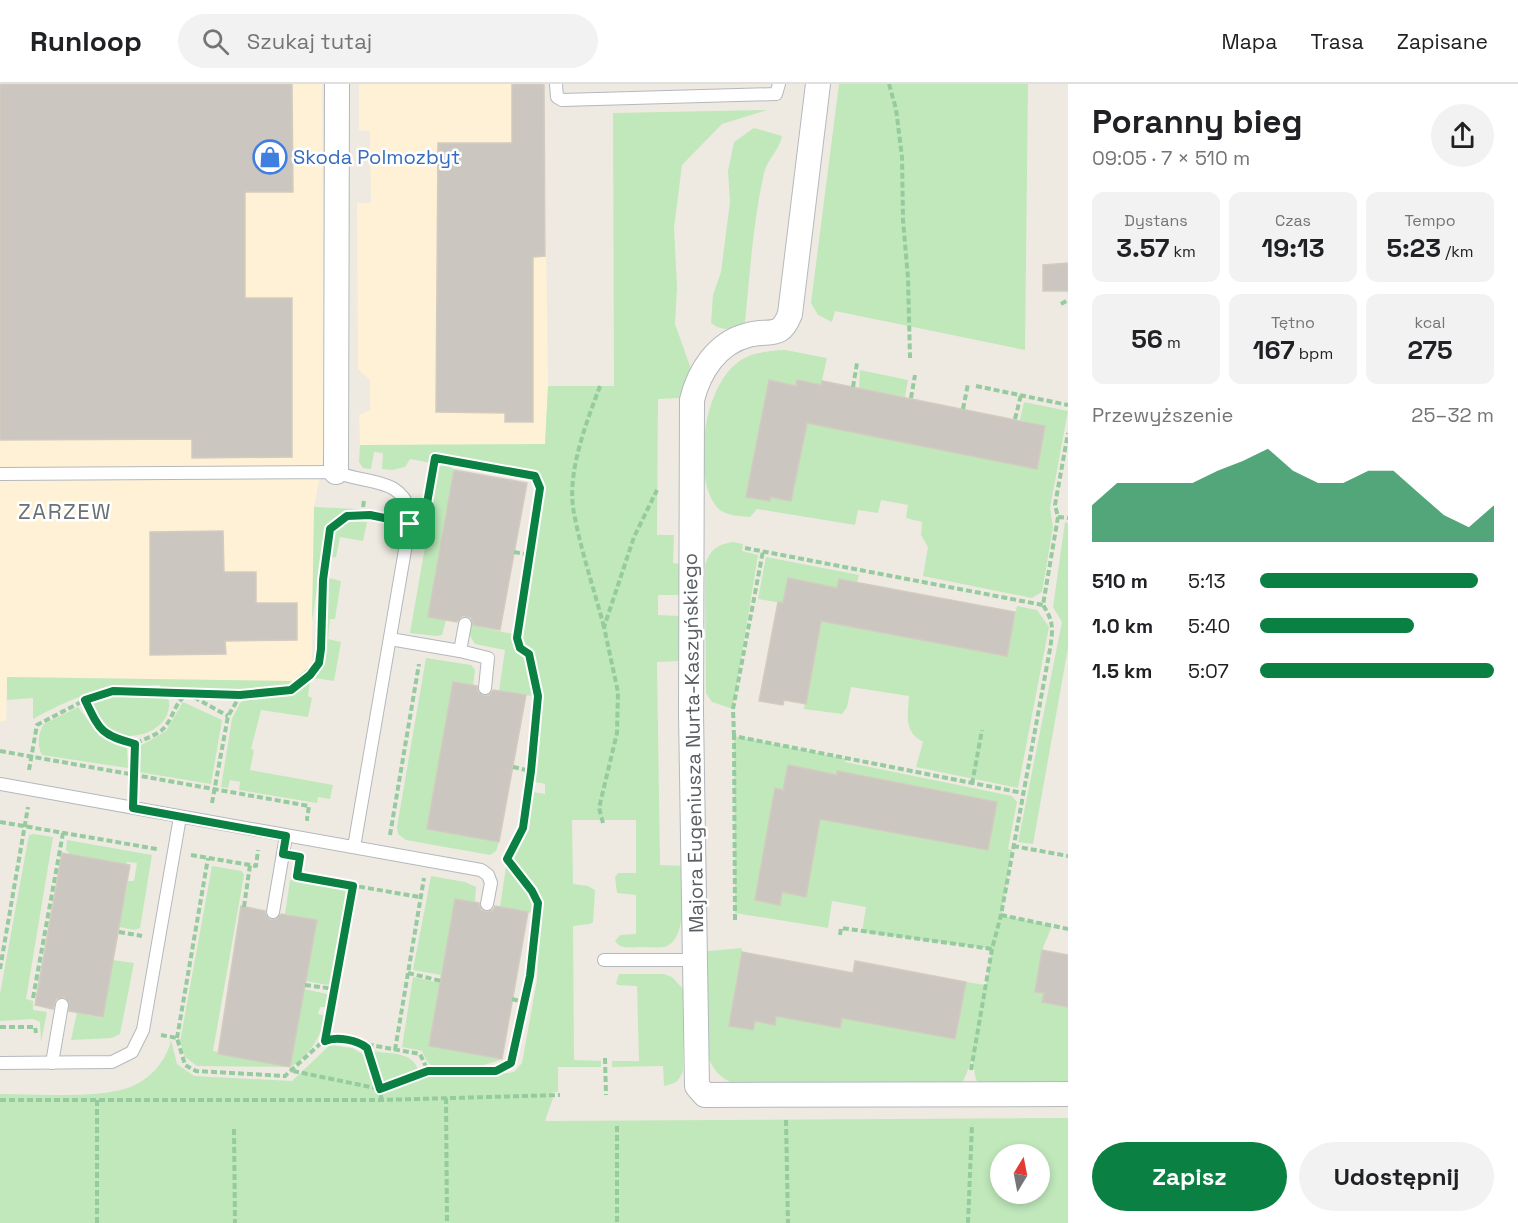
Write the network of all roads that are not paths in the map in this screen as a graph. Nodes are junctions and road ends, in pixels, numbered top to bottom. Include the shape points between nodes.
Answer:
1 (336, 84) edge
2 (556, 84) edge
3 (779, 84) edge
4 (818, 84) edge
5 (336, 472) junction
6 (0, 474) edge
7 (465, 624) dead end
8 (390, 639) junction
9 (460, 651) junction
10 (485, 688) dead end
11 (0, 784) edge
12 (180, 817) junction
13 (286, 836) junction
14 (354, 848) junction
15 (487, 904) dead end
16 (273, 912) dead end
17 (604, 960) dead end
18 (695, 960) junction
19 (62, 1005) dead end
20 (0, 1063) edge
21 (52, 1063) junction
22 (1068, 1094) edge

1 - 5 street
2 - 3 lane via 556,97 562,100 776,94
4 - 18 street, Majora Eugeniusza Nurta-Kaszyńskiego via 786,325 779,332 750,334 723,348 697,379 692,400
5 - 6 lane
5 - 8 lane via 395,488 407,499 410,524
7 - 9 lane
8 - 9 lane
8 - 14 lane
9 - 10 lane via 488,658
11 - 12 lane
12 - 13 lane
12 - 21 lane via 143,1030 132,1052 112,1062
13 - 14 lane
13 - 16 lane
14 - 15 lane via 480,870 491,883
17 - 18 lane
18 - 22 street, Majora Eugeniusza Nurta-Kaszyńskiego via 697,1086 705,1095
19 - 21 lane
20 - 21 lane

